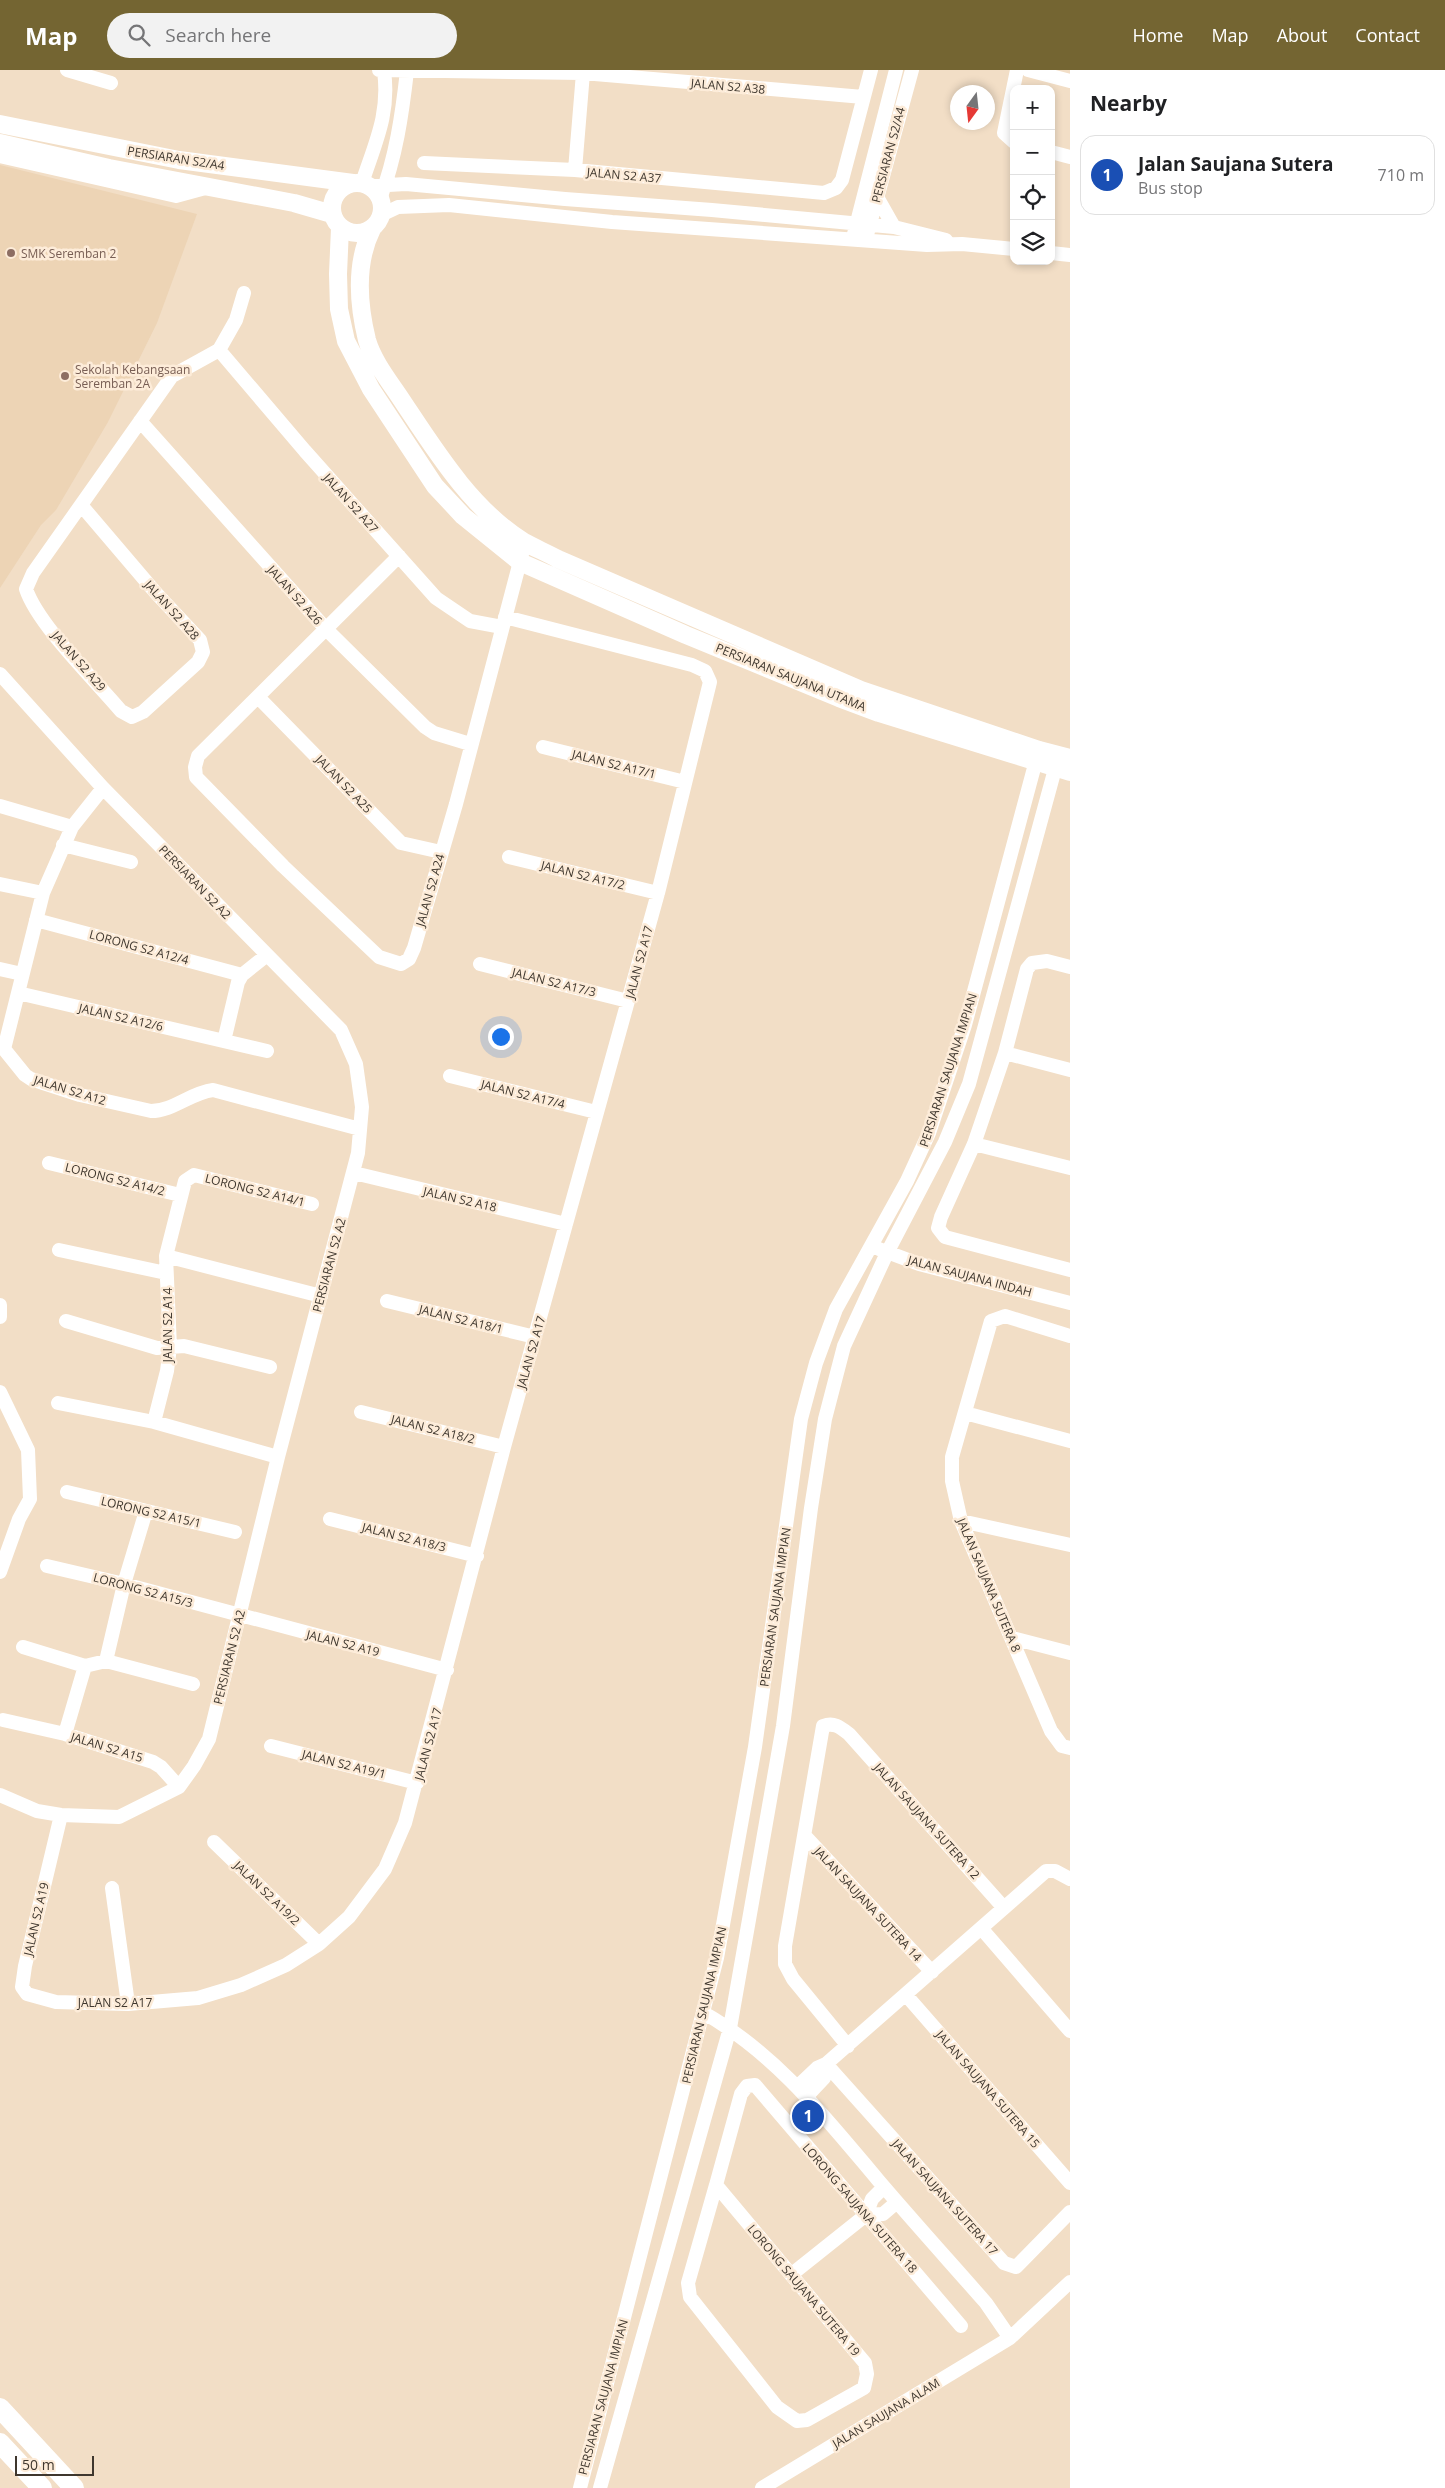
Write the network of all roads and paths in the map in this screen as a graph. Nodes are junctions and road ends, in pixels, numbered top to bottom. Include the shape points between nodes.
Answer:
1 (67, 70) edge
2 (407, 70) edge
3 (871, 70) edge
4 (896, 70) edge
5 (912, 70) edge
6 (1017, 70) edge
7 (1028, 70) edge
8 (382, 71) edge
9 (583, 73) junction
10 (1070, 81) edge
11 (110, 83) dead end
12 (863, 97) junction
13 (0, 124) edge
14 (1010, 138) edge
15 (0, 143) edge
16 (1055, 153) edge
17 (0, 156) edge
18 (1070, 157) edge
19 (39, 160) junction
20 (393, 162) junction
21 (424, 162) dead end
22 (575, 170) junction
23 (406, 184) junction
24 (372, 197) junction
25 (877, 197) junction
26 (336, 221) junction
27 (863, 225) junction
28 (894, 227) junction
29 (859, 240) junction
30 (962, 244) junction
31 (1010, 249) edge
32 (1055, 253) edge
33 (1070, 255) edge
34 (244, 293) dead end
35 (219, 350) junction
36 (140, 421) junction
37 (81, 505) junction
38 (525, 542) junction
39 (399, 556) junction
40 (520, 562) junction
41 (503, 622) junction
42 (326, 629) junction
43 (0, 674) edge
44 (258, 697) junction
45 (143, 712) joint
46 (470, 744) junction
47 (543, 747) dead end
48 (1037, 755) junction
49 (1064, 763) edge
50 (685, 782) junction
51 (103, 788) junction
52 (0, 806) edge
53 (72, 827) junction
54 (63, 845) junction
55 (441, 852) junction
56 (509, 857) dead end
57 (131, 862) dead end
58 (0, 884) edge
59 (42, 893) junction
60 (658, 893) junction
61 (36, 920) junction
62 (267, 955) junction
63 (480, 964) dead end
64 (1070, 967) edge
65 (0, 969) edge
66 (22, 974) junction
67 (242, 975) junction
68 (18, 993) junction
69 (628, 1000) junction
70 (224, 1040) junction
71 (2, 1048) edge
72 (267, 1050) dead end
73 (1006, 1053) junction
74 (1070, 1070) edge
75 (450, 1076) dead end
76 (596, 1112) junction
77 (360, 1130) junction
78 (974, 1144) junction
79 (49, 1163) dead end
80 (1070, 1168) edge
81 (354, 1173) junction
82 (180, 1195) junction
83 (312, 1204) dead end
84 (566, 1224) junction
85 (871, 1246) junction
86 (59, 1250) dead end
87 (887, 1253) junction
88 (166, 1256) junction
89 (1070, 1270) edge
90 (166, 1273) junction
91 (321, 1296) junction
92 (387, 1301) dead end
93 (1070, 1303) edge
94 (0, 1305) edge
95 (0, 1317) edge
96 (66, 1321) dead end
97 (1070, 1336) edge
98 (535, 1338) junction
99 (170, 1347) junction
100 (270, 1367) dead end
101 (0, 1392) edge
102 (58, 1403) dead end
103 (361, 1412) dead end
104 (965, 1413) junction
105 (154, 1422) junction
106 (1070, 1441) edge
107 (504, 1447) junction
108 (278, 1456) junction
109 (67, 1492) dead end
110 (146, 1511) junction
111 (330, 1519) dead end
112 (961, 1521) junction
113 (235, 1532) dead end
114 (1070, 1545) edge
115 (478, 1556) junction
116 (47, 1566) dead end
117 (0, 1572) edge
118 (124, 1584) junction
119 (239, 1616) junction
120 (1012, 1638) junction
121 (23, 1647) dead end
122 (1070, 1653) edge
123 (106, 1661) junction
124 (85, 1666) junction
125 (447, 1670) junction
126 (193, 1684) dead end
127 (2, 1720) dead end
128 (65, 1734) junction
129 (271, 1746) dead end
130 (1070, 1748) edge
131 (417, 1783) junction
132 (179, 1787) junction
133 (0, 1795) edge
134 (61, 1815) junction
135 (805, 1836) junction
136 (214, 1842) dead end
137 (1070, 1879) edge
138 (112, 1888) dead end
139 (1004, 1908) junction
140 (981, 1928) junction
141 (319, 1944) junction
142 (932, 1972) junction
143 (906, 1995) junction
144 (56, 2002) joint
145 (128, 2004) junction
146 (704, 2013) junction
147 (730, 2028) junction
148 (1070, 2031) edge
149 (848, 2046) junction
150 (826, 2064) junction
151 (802, 2091) junction
152 (1070, 2183) edge
153 (716, 2185) junction
154 (884, 2187) junction
155 (897, 2202) junction
156 (1070, 2212) edge
157 (866, 2215) junction
158 (792, 2274) junction
159 (1070, 2282) edge
160 (961, 2326) dead end
161 (1010, 2338) junction
162 (0, 2408) edge
163 (0, 2443) edge
164 (42, 2488) edge
165 (74, 2488) edge
166 (580, 2488) edge
167 (600, 2488) edge
168 (762, 2488) edge

1 - 11 street
2 - 8 street, JALAN S2 A38
2 - 9 street, JALAN S2 A38
2 - 20 street
3 - 12 street
4 - 27 street, PERSIARAN S2/A4
5 - 25 street, PERSIARAN S2/A4
6 - 14 street via 1004,133
7 - 10 street
8 - 24 street via 386,91 385,114
9 - 12 street, JALAN S2 A38
9 - 22 street
12 - 22 street, JALAN S2 A37 via 842,180 836,188 824,193
13 - 24 main road, PERSIARAN S2/A4
15 - 19 main road, PERSIARAN S2/A4
16 - 18 street
17 - 19 street
19 - 26 main road, PERSIARAN S2/A4 via 294,203
20 - 23 street via 397,176
20 - 24 street
21 - 22 street, JALAN S2 A37
23 - 24 street
23 - 27 street
24 - 26 main road, PERSIARAN S2/A4 via 356,234
24 - 26 main road, PERSIARAN SAUJANA UTAMA via 345,186 334,197
24 - 29 street via 398,206 449,205 612,222
24 - 38 main road, PERSIARAN SAUJANA UTAMA via 360,265 361,303 368,341 378,364 453,474 475,499
25 - 27 street, PERSIARAN S2/A4
25 - 28 street
26 - 40 main road, PERSIARAN SAUJANA UTAMA via 339,310 346,340 371,389 435,486 463,516
27 - 28 street
27 - 29 street, PERSIARAN S2/A4
28 - 30 street
29 - 30 street
30 - 31 street
32 - 33 street
34 - 35 street via 236,320
35 - 36 street via 172,376
35 - 39 street, JALAN S2 A27
36 - 37 street
36 - 42 street, JALAN S2 A26
37 - 45 street, JALAN S2 A28 via 200,640 203,652 198,662
37 - 45 street, JALAN S2 A29 via 33,572 26,589 30,602 55,634 122,711 132,717
38 - 40 street, JALAN S2 A24
38 - 48 main road, PERSIARAN SAUJANA UTAMA via 861,690
39 - 41 street, JALAN S2 A27 via 436,598 455,613 470,621
39 - 42 street
40 - 41 street, JALAN S2 A24
40 - 48 main road, PERSIARAN SAUJANA UTAMA via 839,698
41 - 46 street, JALAN S2 A24
41 - 50 street, JALAN S2 A17 via 683,662 705,671 710,682
42 - 44 street
42 - 46 street, JALAN S2 A26 via 425,727
43 - 51 street, PERSIARAN S2 A2
44 - 55 street, JALAN S2 A25 via 401,842
44 - 55 street, JALAN S2 A24 via 198,756 196,777 283,866 380,957 401,964 409,959
46 - 55 street, JALAN S2 A24
47 - 50 street, JALAN S2 A17/1
48 - 49 main road, PERSIARAN SAUJANA UTAMA
48 - 85 street, PERSIARAN SAUJANA IMPIAN via 965,1025 929,1133
49 - 87 street, PERSIARAN SAUJANA IMPIAN via 969,1084 945,1142
50 - 60 street, JALAN S2 A17
51 - 53 street, JALAN S2 A12
51 - 62 street, PERSIARAN S2 A2
52 - 53 street
53 - 54 street, JALAN S2 A12
54 - 57 street
54 - 59 street, JALAN S2 A12
56 - 60 street, JALAN S2 A17/2
58 - 59 street
59 - 61 street, JALAN S2 A12
60 - 69 street, JALAN S2 A17
61 - 66 street, JALAN S2 A12
61 - 67 street, LORONG S2 A12/4
62 - 67 street
62 - 77 street, PERSIARAN S2 A2 via 341,1030 356,1064 362,1107
63 - 69 street, JALAN S2 A17/3
64 - 73 street via 1047,961 1032,963 1027,969
65 - 66 street
66 - 68 street, JALAN S2 A12
67 - 70 street
68 - 70 street, JALAN S2 A12/6
68 - 71 street, JALAN S2 A12
69 - 76 street, JALAN S2 A17
70 - 72 street, JALAN S2 A12/6
71 - 77 street, JALAN S2 A12 via 31,1079 80,1095 160,1111 198,1092 213,1090
73 - 74 street
73 - 78 street
75 - 76 street, JALAN S2 A17/4
76 - 84 street, JALAN S2 A17
77 - 81 street, PERSIARAN S2 A2
78 - 80 street
78 - 89 street via 938,1228 945,1237
79 - 82 street, LORONG S2 A14/2
81 - 84 street, JALAN S2 A18
81 - 91 street, PERSIARAN S2 A2
82 - 83 street, LORONG S2 A14/1 via 185,1181 194,1176
82 - 88 street, JALAN S2 A14
84 - 98 street, JALAN S2 A17
85 - 87 street, JALAN SAUJANA INDAH
85 - 146 street, PERSIARAN SAUJANA IMPIAN via 836,1309 816,1363 802,1419 755,1747
86 - 90 street
87 - 93 street, JALAN SAUJANA INDAH
87 - 147 street, PERSIARAN SAUJANA IMPIAN via 844,1346 825,1419 783,1726
88 - 90 street, JALAN S2 A14
88 - 91 street
90 - 99 street, JALAN S2 A14
91 - 108 street, PERSIARAN S2 A2
92 - 98 street, JALAN S2 A18/1
94 - 95 street
96 - 99 street via 157,1348
97 - 104 street, JALAN SAUJANA SUTERA 8 via 1005,1316 991,1321
98 - 107 street, JALAN S2 A17
99 - 100 street via 184,1346
99 - 105 street, JALAN S2 A14
101 - 117 street via 28,1450 30,1499 19,1519
102 - 105 street
103 - 107 street, JALAN S2 A18/2
104 - 106 street
104 - 112 street, JALAN SAUJANA SUTERA 8 via 952,1457 952,1480
105 - 108 street
107 - 115 street, JALAN S2 A17
108 - 119 street, PERSIARAN S2 A2
109 - 110 street, LORONG S2 A15/1
110 - 113 street, LORONG S2 A15/1
110 - 118 street
111 - 115 street, JALAN S2 A18/3
112 - 114 street
112 - 120 street, JALAN SAUJANA SUTERA 8
115 - 125 street, JALAN S2 A17
116 - 118 street, LORONG S2 A15/3
118 - 119 street, LORONG S2 A15/3
118 - 123 street
119 - 125 street, JALAN S2 A19
119 - 132 street, PERSIARAN S2 A2 via 208,1739
120 - 122 street
120 - 130 street, JALAN SAUJANA SUTERA 8 via 1050,1730 1062,1746
121 - 124 street
123 - 124 street
123 - 126 street
124 - 128 street, JALAN S2 A15
125 - 131 street, JALAN S2 A17
127 - 128 street
128 - 132 street, JALAN S2 A15 via 153,1762 162,1767
129 - 131 street, JALAN S2 A19/1
131 - 141 street, JALAN S2 A17 via 386,1869 348,1917
132 - 134 street, PERSIARAN S2 A2 via 119,1817
133 - 134 street, PERSIARAN S2 A2 via 38,1811
134 - 144 street, JALAN S2 A19 via 22,1987 27,1994
135 - 139 street, JALAN SAUJANA SUTERA 12 via 823,1726 838,1725
135 - 142 street, JALAN SAUJANA SUTERA 14
135 - 149 street via 785,1946 785,1964
136 - 141 street, JALAN S2 A19/2
137 - 139 street via 1046,1870
138 - 145 street
139 - 140 street
140 - 142 street
140 - 148 street
141 - 145 street, JALAN S2 A17 via 286,1965 241,1985 198,1998
142 - 143 street
143 - 149 street
143 - 152 street, JALAN SAUJANA SUTERA 15
144 - 145 street, JALAN S2 A17
146 - 147 street
146 - 166 street, PERSIARAN SAUJANA IMPIAN
147 - 151 street via 765,2055
147 - 167 street, PERSIARAN SAUJANA IMPIAN
149 - 150 street
150 - 151 street via 817,2068
150 - 156 street, JALAN SAUJANA SUTERA 17 via 1004,2263 1016,2267
151 - 154 street
153 - 157 street, LORONG SAUJANA SUTERA 18 via 741,2094 747,2086 755,2085
153 - 158 street, LORONG SAUJANA SUTERA 19
153 - 158 street, LORONG SAUJANA SUTERA 19 via 688,2283 690,2297 777,2407 797,2421 807,2420 864,2388 867,2374 865,2363
154 - 155 street
154 - 157 street via 872,2200
155 - 157 street via 883,2214
155 - 161 street via 986,2303
157 - 158 street
157 - 160 street, LORONG SAUJANA SUTERA 18
159 - 161 street, JALAN SAUJANA ALAM
161 - 168 street, JALAN SAUJANA ALAM
162 - 165 highway
163 - 164 highway

